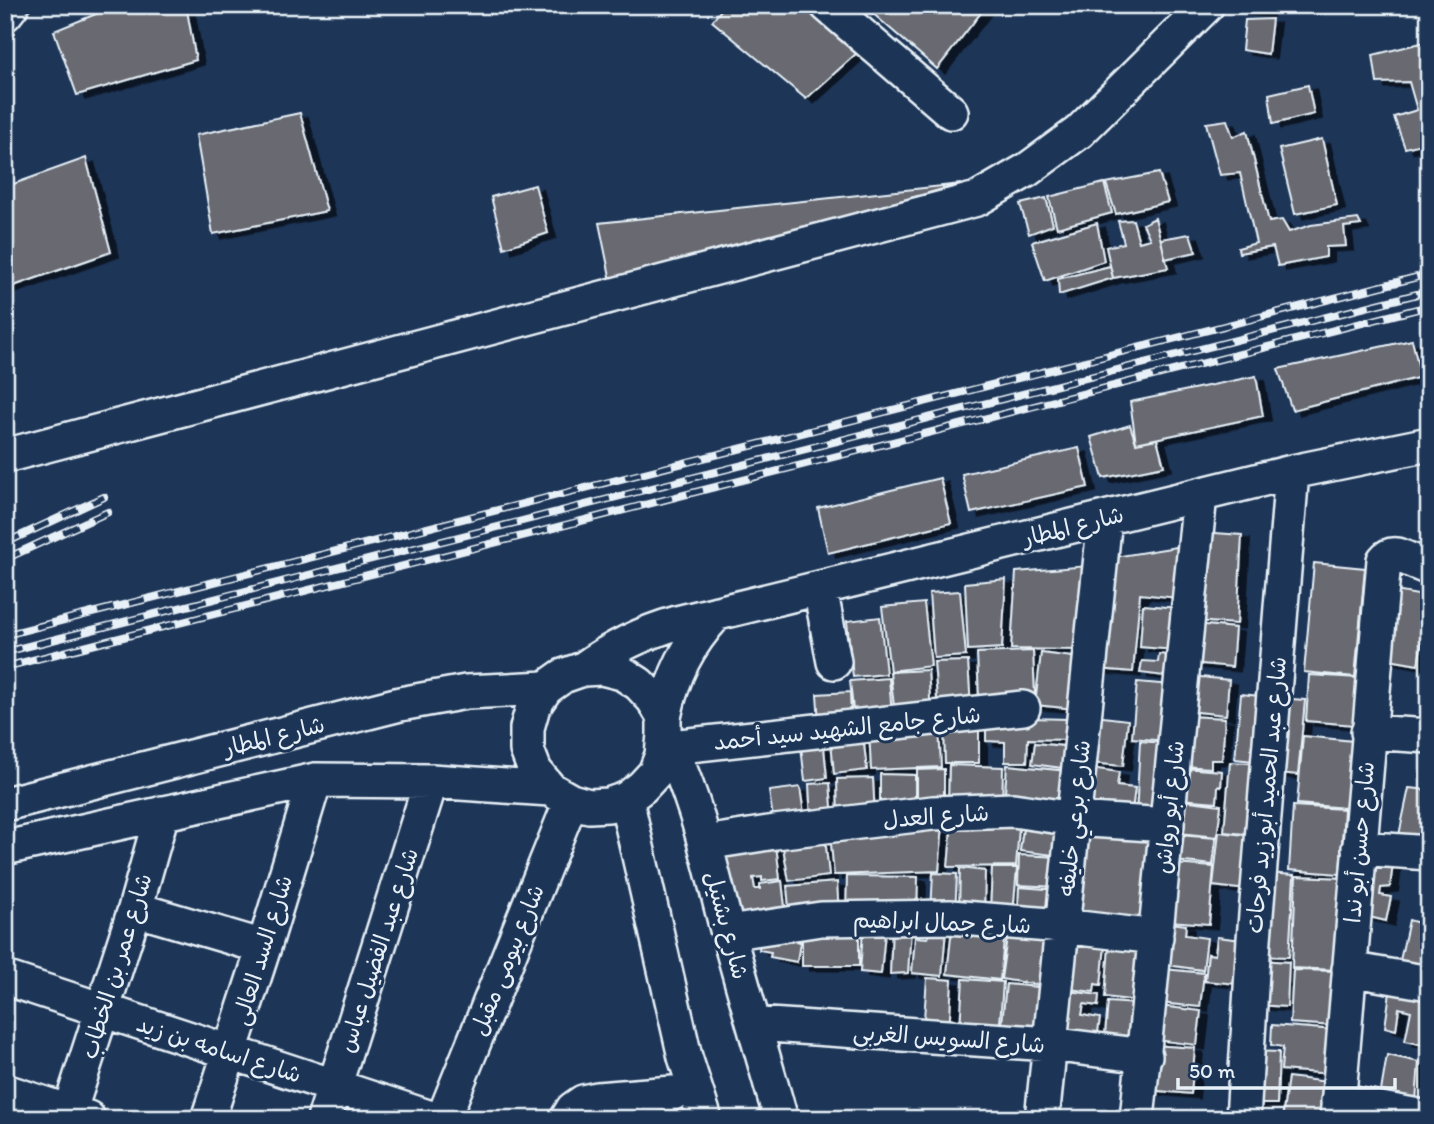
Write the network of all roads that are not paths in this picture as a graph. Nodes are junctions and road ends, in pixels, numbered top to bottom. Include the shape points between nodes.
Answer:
1 (12, 5) edge
2 (827, 5) edge
3 (1207, 5) edge
4 (5, 14) edge
5 (951, 112) dead end
6 (1429, 444) edge
7 (5, 456) edge
8 (1292, 472) junction
9 (1200, 495) junction
10 (1105, 518) junction
11 (1429, 568) edge
12 (820, 588) junction
13 (718, 613) junction
14 (834, 662) dead end
15 (583, 669) junction
16 (546, 688) junction
17 (1023, 708) dead end
18 (1368, 732) junction
19 (666, 733) junction
20 (1429, 736) edge
21 (315, 780) junction
22 (431, 782) junction
23 (560, 795) junction
24 (626, 799) junction
25 (5, 804) edge
26 (162, 813) junction
27 (1074, 819) junction
28 (1167, 825) junction
29 (705, 843) junction
30 (5, 848) edge
31 (1359, 848) junction
32 (1429, 853) edge
33 (135, 909) junction
34 (1062, 926) junction
35 (728, 933) junction
36 (1156, 937) junction
37 (264, 947) junction
38 (1349, 969) junction
39 (5, 978) edge
40 (1429, 983) edge
41 (102, 1010) junction
42 (754, 1024) junction
43 (1049, 1044) junction
44 (230, 1052) junction
45 (1145, 1056) junction
46 (685, 1057) junction
47 (334, 1086) junction
48 (5, 1091) edge
49 (669, 1106) edge
50 (1337, 1110) edge
51 (76, 1116) edge
52 (1429, 1118) edge
53 (208, 1119) edge
54 (324, 1119) edge
55 (434, 1119) edge
56 (443, 1119) edge
57 (567, 1119) edge
58 (705, 1119) edge
59 (781, 1119) edge
60 (1042, 1119) edge
61 (1137, 1119) edge
62 (1243, 1119) edge

1 - 4 street
2 - 5 street
3 - 7 street via 1079,132 977,199
6 - 8 street, شارع المطار
8 - 9 street, شارع المطار
8 - 62 street, شارع عبد الحميد أبو زيد فرحات
9 - 10 street, شارع المطار
9 - 28 street, شارع أبو رواش
10 - 12 street, شارع المطار
10 - 27 street, شارع برعي خليفه
11 - 18 street, شارع حسن أبو ندا via 1392,554 1384,561
12 - 13 street, شارع المطار
12 - 14 street
13 - 15 street, شارع المطار via 651,630
13 - 19 street via 676,671 668,694
15 - 16 street
15 - 19 street via 622,673 639,684 653,699
16 - 23 street via 533,707 527,750 535,771
16 - 25 street, شارع المطار via 466,692 400,704
17 - 19 street, شارع جامع الشهيد سيد أحمد
18 - 20 street
18 - 31 street, شارع حسن أبو ندا
19 - 24 street via 654,773
19 - 29 street, شارع بشتيل
21 - 22 street
21 - 26 street
21 - 37 street, شارع السد العالى
22 - 23 street
22 - 47 street, شارع عبد الفضيل عباس
23 - 24 street via 589,806
23 - 56 street, شارع بيومى مقبل
24 - 46 street
26 - 30 street
26 - 33 street, شارع عمر بن الخطاب
27 - 28 street, شارع العدل
27 - 29 street, شارع العدل via 1013,810 933,813
27 - 34 street, شارع برعي خليفه
28 - 36 street, شارع أبو رواش
29 - 35 street, شارع بشتيل
31 - 32 street
31 - 38 street, شارع حسن أبو ندا
33 - 37 street
33 - 41 street, شارع عمر بن الخطاب
34 - 35 street, شارع جمال ابراهيم via 950,917 821,919
34 - 36 street, شارع جمال ابراهيم
34 - 43 street, شارع برعي خليفه
35 - 42 street, شارع بشتيل
36 - 45 street, شارع أبو رواش
37 - 44 street, شارع السد العالى
38 - 40 street
38 - 50 street, شارع حسن أبو ندا
39 - 41 street, شارع اسامه بن زيد
41 - 44 street, شارع اسامه بن زيد
41 - 51 street, شارع عمر بن الخطاب
42 - 43 street, شارع السويس الغربى
42 - 59 street, شارع بشتيل
43 - 45 street, شارع السويس الغربى
43 - 60 street, شارع برعي خليفه
44 - 47 street, شارع اسامه بن زيد
44 - 53 street, شارع السد العالى
45 - 61 street, شارع أبو رواش
46 - 49 street
46 - 58 street
47 - 54 street, شارع عبد الفضيل عباس
47 - 55 street, شارع اسامه بن زيد
48 - 51 street
49 - 57 street via 597,1099 583,1102
50 - 52 street

